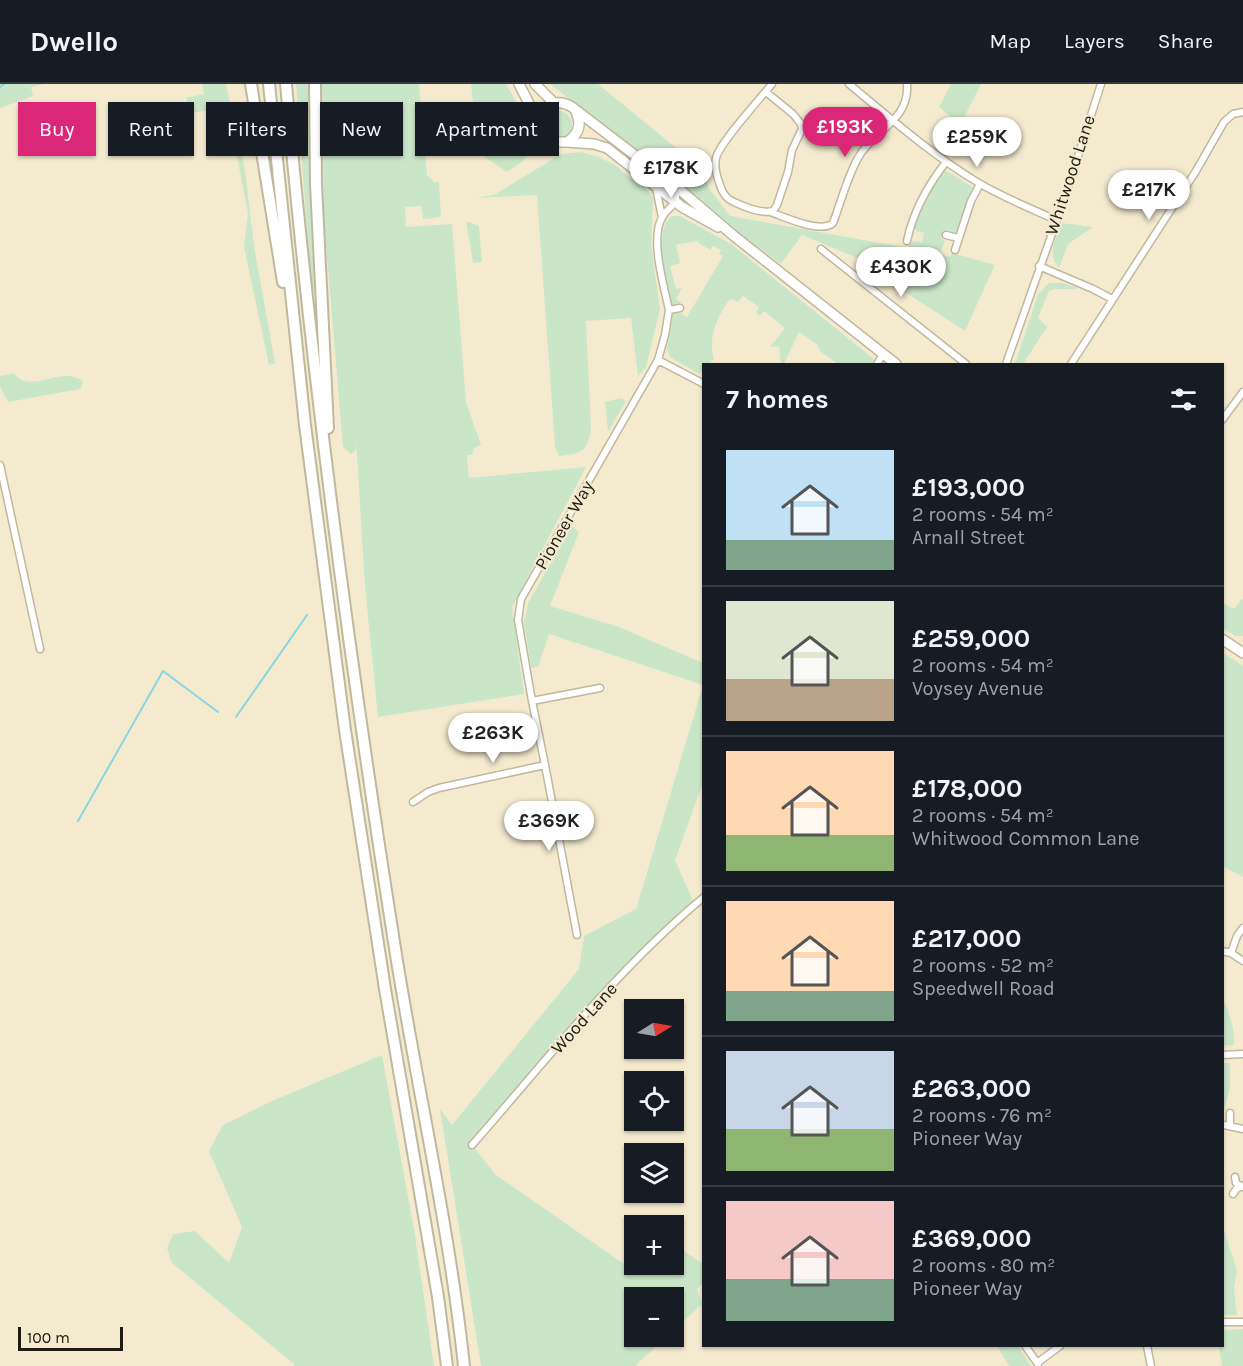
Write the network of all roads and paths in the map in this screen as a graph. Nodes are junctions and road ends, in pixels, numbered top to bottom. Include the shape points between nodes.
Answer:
1 (251, 84) edge
2 (269, 84) edge
3 (286, 84) edge
4 (315, 84) edge
5 (519, 84) edge
6 (535, 84) edge
7 (772, 84) edge
8 (849, 84) edge
9 (907, 84) edge
10 (1101, 84) edge
11 (766, 92) junction
12 (528, 102) edge
13 (553, 102) edge
14 (559, 103) edge
15 (576, 111) junction
16 (1243, 112) edge
17 (894, 122) junction
18 (567, 142) junction
19 (559, 143) edge
20 (946, 162) junction
21 (668, 182) junction
22 (980, 184) junction
23 (655, 186) junction
24 (676, 206) junction
25 (769, 212) junction
26 (662, 217) junction
27 (1056, 220) junction
28 (946, 235) dead end
29 (734, 236) junction
30 (958, 238) junction
31 (908, 241) dead end
32 (824, 249) dead end
33 (955, 250) dead end
34 (1039, 266) junction
35 (1112, 299) junction
36 (680, 308) dead end
37 (669, 310) junction
38 (883, 354) junction
39 (658, 360) junction
40 (878, 363) edge
41 (895, 363) edge
42 (965, 363) edge
43 (1006, 363) edge
44 (1072, 363) edge
45 (702, 383) edge
46 (1243, 392) edge
47 (1224, 417) edge
48 (305, 425) junction
49 (0, 465) edge
50 (334, 529) junction
51 (1224, 640) edge
52 (40, 649) dead end
53 (1243, 653) edge
54 (600, 688) dead end
55 (532, 701) junction
56 (544, 765) junction
57 (413, 802) dead end
58 (702, 899) edge
59 (1243, 928) edge
60 (577, 935) dead end
61 (1224, 951) edge
62 (1231, 953) junction
63 (1243, 961) edge
64 (1243, 1054) edge
65 (1224, 1055) edge
66 (1230, 1113) dead end
67 (1227, 1125) edge
68 (1243, 1129) edge
69 (472, 1145) dead end
70 (1235, 1177) dead end
71 (1242, 1187) edge
72 (1233, 1194) dead end
73 (1224, 1322) edge
74 (1243, 1322) edge
75 (1026, 1347) dead end
76 (1059, 1347) edge
77 (1147, 1347) edge
78 (1038, 1364) edge
79 (447, 1366) edge
80 (464, 1366) edge
81 (1151, 1366) edge

1 - 48 highway
2 - 48 highway
3 - 50 highway
4 - 50 highway
5 - 12 main road
6 - 13 main road
7 - 11 street
8 - 17 street
9 - 17 street via 908,96
10 - 27 street, Whitwood Lane
11 - 25 street via 793,114 802,129 777,205
11 - 25 street via 724,144 715,163 719,184 727,198
14 - 15 main road
15 - 18 main road via 577,132
15 - 21 main road
16 - 35 street via 1224,122
17 - 20 street
17 - 25 street via 858,157 828,227 818,228
18 - 19 main road
18 - 23 main road via 607,148
20 - 22 street
20 - 31 street via 923,197
21 - 24 street
21 - 29 main road
22 - 27 street
22 - 30 street
23 - 24 main road
23 - 26 street, Pioneer Way
24 - 26 street
24 - 29 main road
26 - 37 street, Pioneer Way via 658,242
27 - 34 street, Whitwood Lane
28 - 30 street
29 - 38 main road
30 - 33 street
32 - 42 street
34 - 35 street
34 - 43 street, Whitwood Lane
35 - 44 street
36 - 37 street
37 - 39 street, Pioneer Way
38 - 40 street
38 - 41 main road
39 - 45 street
39 - 55 street, Pioneer Way via 522,599 518,620
46 - 47 street
48 - 79 highway via 356,805
49 - 52 street
50 - 80 highway via 395,953 452,1272
51 - 53 main road
54 - 55 street
55 - 56 street, Pioneer Way
56 - 57 street via 439,788
56 - 60 street, Pioneer Way
58 - 69 street, Wood Lane via 661,934
59 - 62 street
61 - 62 street
62 - 63 street
64 - 65 street
66 - 67 street
67 - 68 street
70 - 71 street
71 - 72 street
73 - 74 street
75 - 78 street
76 - 78 street
77 - 81 street

